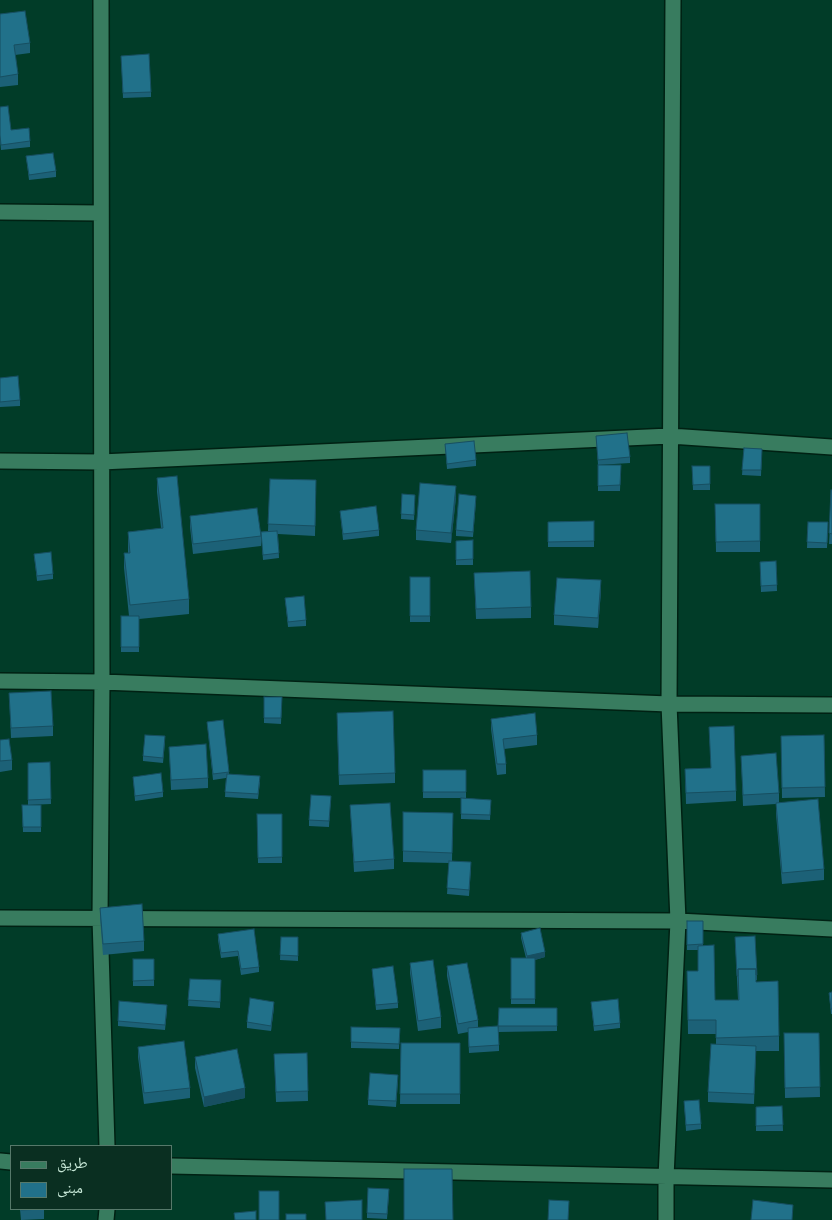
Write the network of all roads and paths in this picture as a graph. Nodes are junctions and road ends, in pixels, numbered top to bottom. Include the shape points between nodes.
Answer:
1 (101, 0) edge
2 (673, 0) edge
3 (0, 212) edge
4 (101, 213) junction
5 (670, 436) junction
6 (832, 447) edge
7 (0, 461) edge
8 (101, 462) junction
9 (0, 682) edge
10 (102, 682) junction
11 (669, 704) junction
12 (832, 705) edge
13 (0, 918) edge
14 (100, 918) junction
15 (678, 921) junction
16 (832, 928) edge
17 (107, 1145) edge
18 (172, 1166) edge
19 (666, 1177) junction
20 (832, 1180) edge
21 (666, 1220) edge

1 - 4 street
2 - 5 street
3 - 4 street
4 - 8 street
5 - 6 street
5 - 8 street
5 - 11 street
7 - 8 street
8 - 10 street
9 - 10 street
10 - 11 street
10 - 14 street
11 - 12 street
11 - 15 street
13 - 14 street
14 - 15 street
14 - 17 street
15 - 16 street
15 - 19 street
18 - 19 street
19 - 20 street
19 - 21 street

